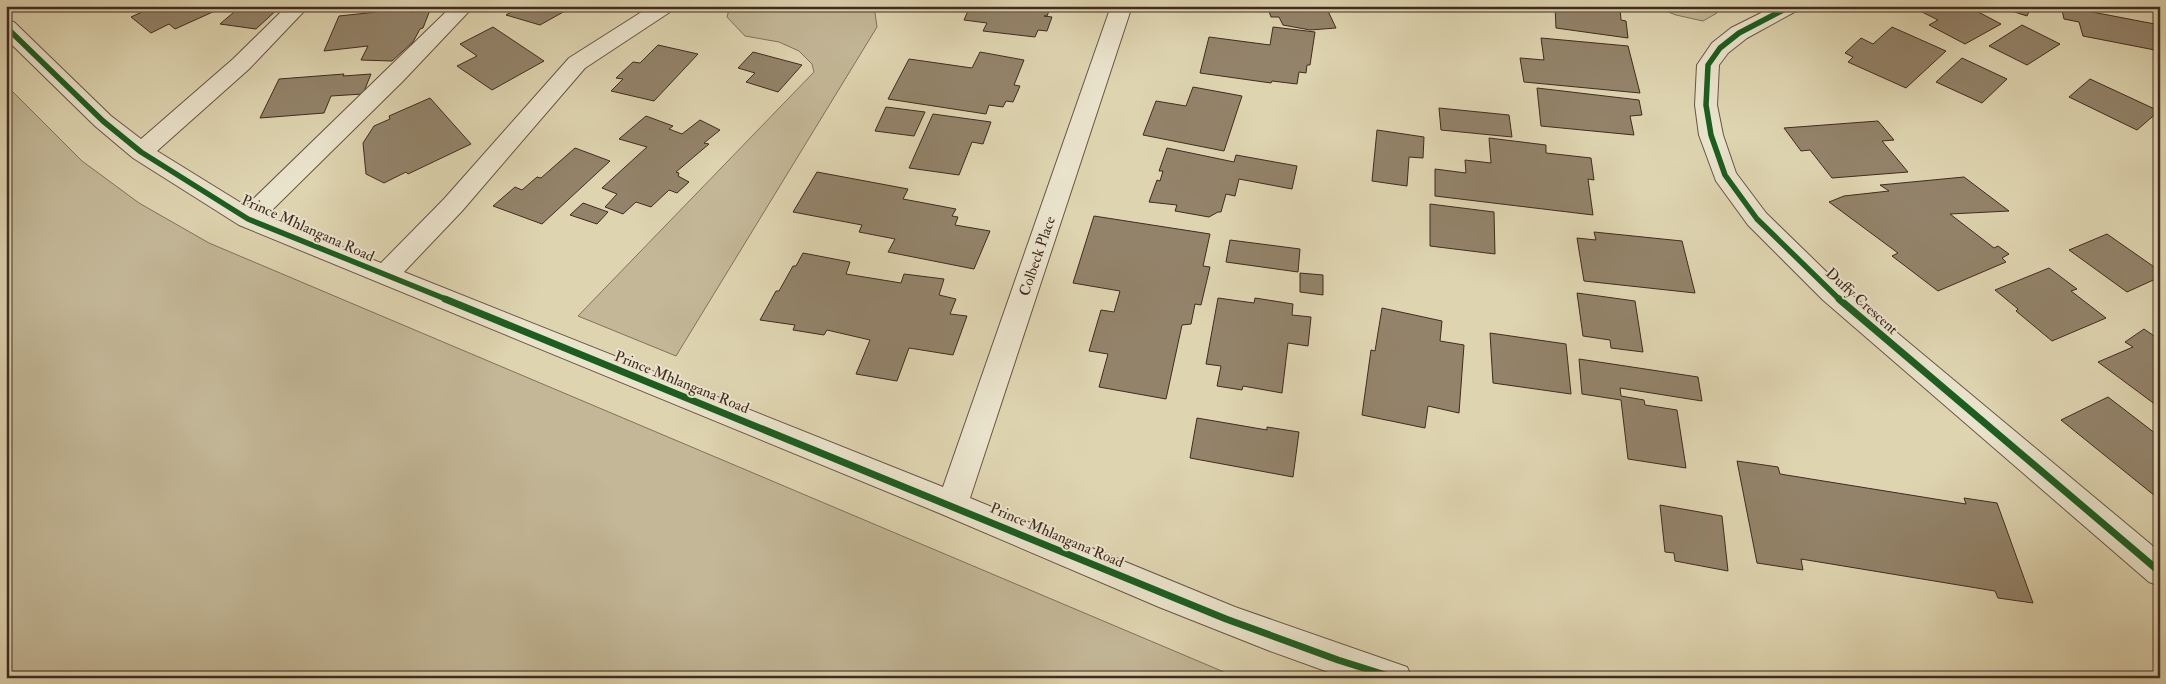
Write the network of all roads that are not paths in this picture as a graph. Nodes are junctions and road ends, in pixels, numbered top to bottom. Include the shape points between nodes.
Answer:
1 (299, 6) edge
2 (464, 6) edge
3 (666, 6) edge
4 (1122, 6) edge
5 (1791, 6) edge
6 (6, 27) edge
7 (141, 152) junction
8 (248, 219) junction
9 (386, 275) junction
10 (952, 505) junction
11 (2160, 572) edge
12 (1395, 678) edge

1 - 7 street via 241,64
2 - 8 street
3 - 9 street via 577,63 453,205
4 - 10 street, Colbeck Place
5 - 11 street, Duffy Crescent via 1739,33 1720,48 1708,65 1706,105 1711,135 1726,175 1757,219 1832,293
6 - 7 street, Prince Mhlangana Road via 103,121
7 - 8 street, Prince Mhlangana Road
8 - 9 street, Prince Mhlangana Road
9 - 10 street, Prince Mhlangana Road
10 - 12 street, Prince Mhlangana Road via 1244,626

